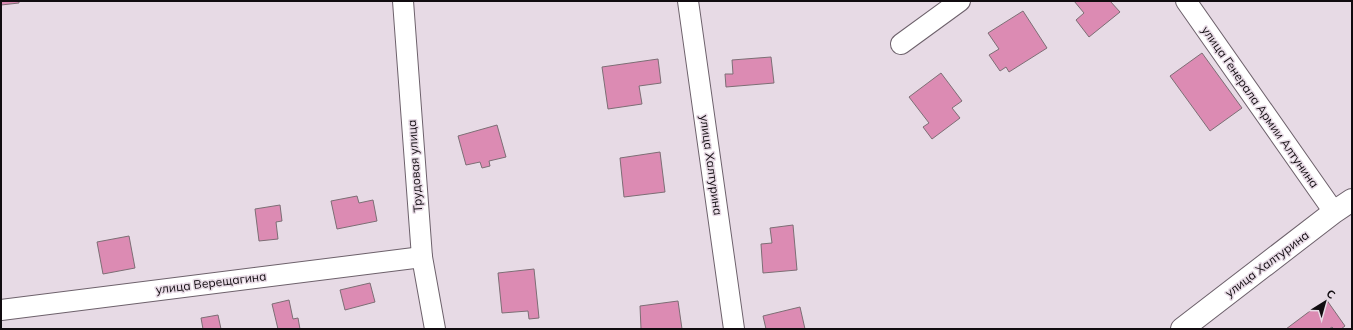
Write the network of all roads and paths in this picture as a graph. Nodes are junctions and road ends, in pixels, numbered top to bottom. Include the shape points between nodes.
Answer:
1 (403, 1) edge
2 (688, 1) edge
3 (960, 1) edge
4 (1186, 1) edge
5 (902, 44) dead end
6 (1352, 200) edge
7 (1334, 212) junction
8 (422, 257) junction
9 (1, 310) edge
10 (435, 329) edge
11 (734, 329) edge
12 (1182, 329) edge

1 - 8 street, Трудовая улица
2 - 11 street, улица Халтурина
3 - 5 street
4 - 7 street, улица Генерала Армии Алтунина
6 - 7 main road, улица Халтурина
7 - 12 main road, улица Халтурина
8 - 9 street, улица Верещагина
8 - 10 street, Трудовая улица

